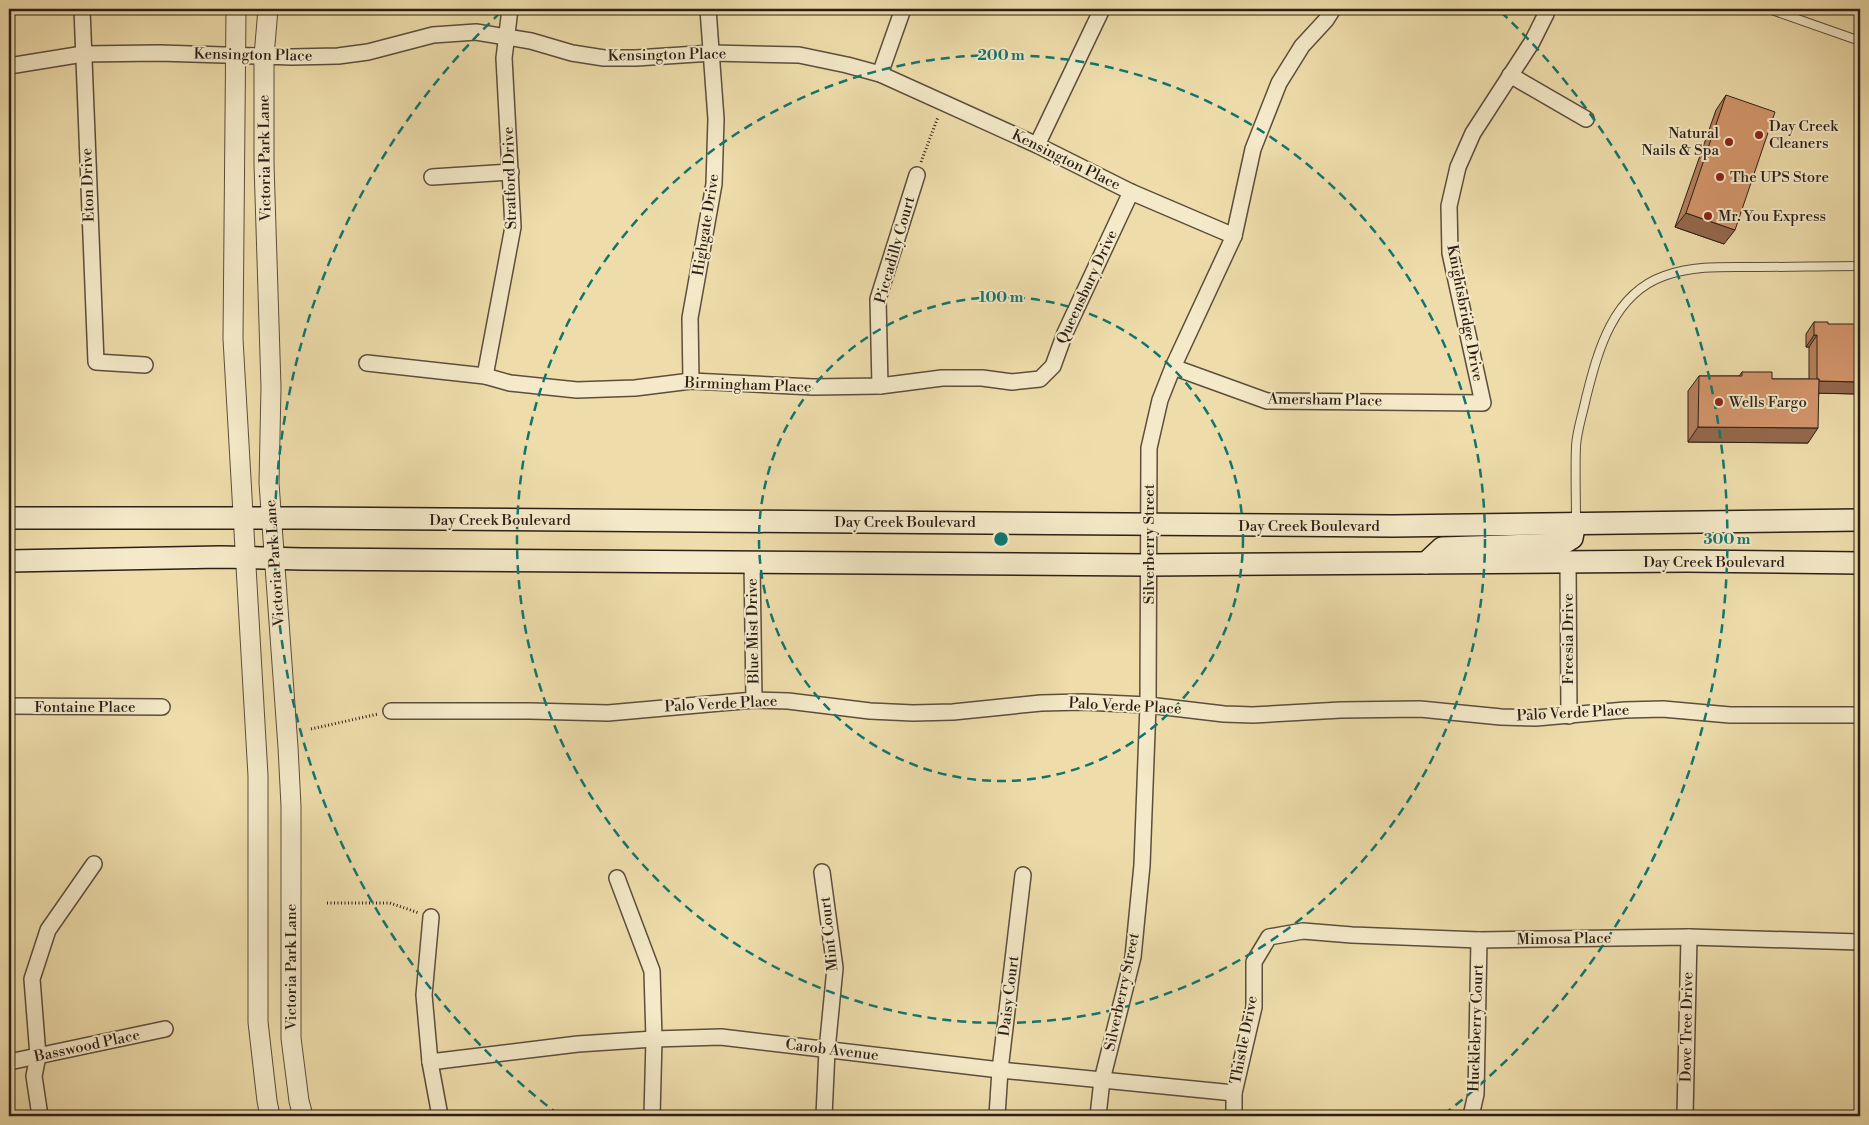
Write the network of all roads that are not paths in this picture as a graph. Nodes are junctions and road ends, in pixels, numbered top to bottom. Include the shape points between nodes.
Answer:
1 (82, 9) edge
2 (236, 9) edge
3 (268, 9) edge
4 (510, 9) edge
5 (708, 9) edge
6 (903, 9) edge
7 (1102, 9) edge
8 (1333, 9) edge
9 (1547, 9) edge
10 (1769, 9) edge
11 (1785, 11) edge
12 (506, 38) junction
13 (1860, 41) edge
14 (712, 53) junction
15 (82, 54) junction
16 (235, 55) junction
17 (264, 56) junction
18 (9, 66) edge
19 (880, 74) junction
20 (1510, 75) junction
21 (1586, 119) dead end
22 (1037, 145) junction
23 (511, 172) junction
24 (917, 175) road end
25 (432, 176) dead end
26 (1131, 192) junction
27 (1234, 236) junction
28 (1860, 266) edge
29 (367, 363) dead end
30 (145, 365) dead end
31 (1173, 367) junction
32 (485, 376) junction
33 (1040, 379) joint
34 (691, 381) junction
35 (880, 386) junction
36 (1483, 403) joint
37 (9, 518) edge
38 (244, 518) junction
39 (271, 519) junction
40 (1860, 520) edge
41 (1576, 524) junction
42 (1149, 526) junction
43 (246, 557) junction
44 (274, 558) junction
45 (9, 561) edge
46 (752, 562) junction
47 (1568, 562) junction
48 (1860, 563) edge
49 (1426, 564) junction
50 (1149, 566) junction
51 (754, 700) junction
52 (1148, 705) junction
53 (9, 706) edge
54 (162, 707) dead end
55 (391, 711) road end
56 (1568, 716) junction
57 (1859, 716) edge
58 (94, 864) dead end
59 (822, 872) dead end
60 (1023, 875) dead end
61 (617, 878) dead end
62 (431, 917) road end
63 (1269, 937) joint
64 (1688, 937) junction
65 (1479, 940) junction
66 (1860, 942) edge
67 (165, 1029) dead end
68 (654, 1039) junction
69 (827, 1050) junction
70 (38, 1056) junction
71 (9, 1062) edge
72 (430, 1062) junction
73 (1000, 1070) junction
74 (1102, 1080) junction
75 (1234, 1093) junction
76 (40, 1116) edge
77 (270, 1116) edge
78 (303, 1116) edge
79 (440, 1116) edge
80 (652, 1116) edge
81 (824, 1116) edge
82 (997, 1116) edge
83 (1098, 1116) edge
84 (1234, 1116) edge
85 (1471, 1116) edge
86 (1685, 1116) edge

1 - 15 street, Eton Drive
2 - 16 street, Victoria Park Lane
3 - 17 street, Victoria Park Lane
4 - 12 street, Stratford Drive
5 - 14 street, Highgate Drive
6 - 19 street
7 - 22 street
8 - 27 street, Silverberry Street via 1302,46 1279,83 1253,149
9 - 20 street, Knightsbridge Drive via 1532,42
10 - 11 lane
11 - 13 lane
12 - 14 street, Kensington Place via 604,58
12 - 17 street, Kensington Place via 455,32 368,52
12 - 23 street, Stratford Drive via 504,58
14 - 19 street, Kensington Place via 799,55
14 - 34 street, Highgate Drive via 716,119 714,184 690,318
15 - 16 street, Kensington Place
15 - 18 street, Kensington Place
15 - 30 street, Eton Drive via 96,362
16 - 17 street, Kensington Place
16 - 38 street, Victoria Park Lane via 233,339
17 - 39 street, Victoria Park Lane
19 - 22 street, Kensington Place
20 - 21 street
20 - 36 street, Knightsbridge Drive via 1474,133 1458,167 1449,206 1450,253
22 - 26 street, Kensington Place
23 - 25 street
23 - 32 street, Stratford Drive via 513,228
24 - 35 street, Piccadilly Court via 878,299
26 - 27 street, Kensington Place
26 - 33 street, Queensbury Drive via 1052,366
27 - 31 street, Silverberry Street
28 - 41 lane via 1711,267 1663,276 1634,294 1612,323 1595,363 1576,444
29 - 32 street, Birmingham Place
31 - 36 street, Amersham Place via 1267,401
31 - 42 street, Silverberry Street via 1160,400 1149,448
32 - 34 street, Birmingham Place via 510,383 577,390 635,388
33 - 35 street, Birmingham Place via 1012,382 942,378
34 - 35 street, Birmingham Place via 813,387
37 - 38 main road, Day Creek Boulevard
38 - 39 main road, Day Creek Boulevard
38 - 43 street, Victoria Park Lane
39 - 42 main road, Day Creek Boulevard
39 - 44 street, Victoria Park Lane
40 - 41 main road, Day Creek Boulevard
41 - 42 main road, Day Creek Boulevard
41 - 49 main road via 1572,538 1562,544 1442,548
42 - 50 street, Silverberry Street
43 - 44 main road, Day Creek Boulevard
43 - 45 main road, Day Creek Boulevard
43 - 77 street, Victoria Park Lane via 258,776 258,1022
44 - 46 main road, Day Creek Boulevard
44 - 78 street, Victoria Park Lane via 291,806 291,1038
46 - 50 main road, Day Creek Boulevard
46 - 51 street, Blue Mist Drive
47 - 48 main road, Day Creek Boulevard
47 - 49 main road, Day Creek Boulevard
47 - 56 street, Freesia Drive
49 - 50 main road, Day Creek Boulevard
50 - 52 street, Silverberry Street
51 - 52 street, Palo Verde Place via 788,700 913,713 1041,703
51 - 55 street, Palo Verde Place via 608,714
52 - 56 street, Palo Verde Place via 1253,716 1420,709 1501,717
52 - 74 street, Silverberry Street via 1142,865 1132,957
53 - 54 street, Fontaine Place
56 - 57 street, Palo Verde Place via 1663,710 1730,716
58 - 70 street via 48,930 32,979
59 - 69 street, Mint Court via 835,968
60 - 73 street, Daisy Court
61 - 68 street via 652,971
62 - 72 street via 424,996
63 - 65 street, Mimosa Place via 1303,931
63 - 75 street, Thistle Drive via 1254,962 1254,1007
64 - 65 street, Mimosa Place
64 - 66 street, Mimosa Place
64 - 86 street, Dove Tree Drive
65 - 85 street, Huckleberry Court via 1476,1094
67 - 70 street, Basswood Place
68 - 69 street, Carob Avenue via 721,1037
68 - 72 street, Carob Avenue via 578,1044
68 - 80 street
69 - 73 street, Carob Avenue
69 - 81 street, Mint Court
70 - 71 street, Basswood Place
70 - 76 street via 34,1076
72 - 79 street
73 - 74 street, Carob Avenue
73 - 82 street, Daisy Court
74 - 75 street, Carob Avenue
74 - 83 street, Silverberry Street
75 - 84 street, Thistle Drive

